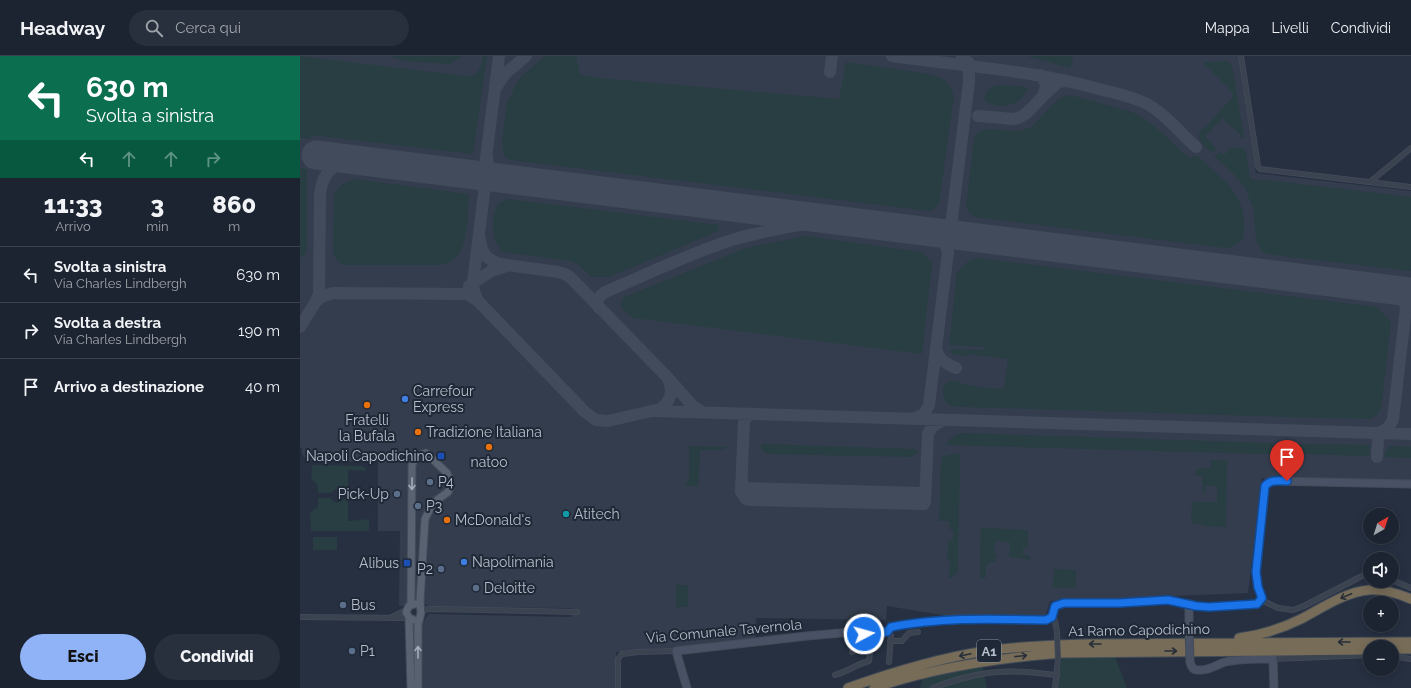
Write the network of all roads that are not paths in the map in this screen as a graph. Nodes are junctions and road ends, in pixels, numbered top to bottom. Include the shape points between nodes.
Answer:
1 (1241, 56) edge
2 (1411, 148) edge
3 (1370, 182) junction
4 (1411, 187) edge
5 (1411, 484) edge
6 (1363, 576) edge
7 (1399, 583) edge
8 (1411, 588) edge
9 (1411, 599) edge
10 (1262, 600) junction
11 (1189, 604) junction
12 (409, 607) junction
13 (420, 612) junction
14 (577, 612) dead end
15 (300, 617) edge
16 (1052, 617) junction
17 (391, 618) junction
18 (409, 618) junction
19 (889, 631) junction
20 (864, 632) junction
21 (872, 632) junction
22 (918, 632) dead end
23 (890, 641) junction
24 (1411, 642) edge
25 (1134, 643) junction
26 (1411, 649) edge
27 (1363, 650) edge
28 (1399, 650) edge
29 (676, 651) junction
30 (852, 652) dead end
31 (1363, 655) edge
32 (1399, 657) edge
33 (1273, 658) junction
34 (1411, 659) edge
35 (889, 662) dead end
36 (835, 675) dead end
37 (1056, 675) junction
38 (411, 688) edge
39 (418, 688) edge
40 (618, 688) edge
41 (687, 688) edge
42 (848, 688) edge
43 (874, 688) edge
44 (933, 688) edge
45 (1055, 688) edge
46 (1274, 688) edge

1 - 3 street via 1260,169
2 - 3 street
3 - 4 street
5 - 10 street via 1268,482 1265,486 1256,572
6 - 10 street via 1296,609 1284,610
7 - 8 street
9 -> 25 highway via 1382,590 1361,591 1281,628 1256,636
10 - 11 street via 1257,604 1230,606 1209,607
11 - 16 street via 1168,600 1064,603 1055,606
11 - 33 street, bridge via 1190,662 1194,670 1205,670 1245,658
12 - 13 main road via 416,605
13 -> 12 main road via 425,519 433,502 450,488 447,473 426,453 421,454 412,465
12 - 17 street
12 - 18 main road via 406,614
13 - 14 street via 431,609
13 - 18 main road via 413,620
39 -> 13 main road
15 - 17 street
16 - 19 street, Via Comunale Tavernola via 1046,620 954,619 901,625 891,627
16 - 37 street, bridge via 1057,632
17 - 18 street
18 - 38 main road
19 - 21 street, Via Comunale Tavernola
19 - 23 street
20 - 21 street, Via Comunale Tavernola
20 - 29 street, Via Comunale Tavernola
20 - 30 street via 864,643 861,648
21 - 36 street via 869,661
22 - 23 street via 909,633 902,640
23 - 35 street
24 -> 25 highway, A1 Ramo Capodichino / A1
25 -> 42 highway, A1 Ramo Capodichino / A1 via 1035,645 986,651 923,664
26 - 28 highway
43 -> 27 highway, A1 Ramo Capodichino / A1 via 960,665 1062,653
29 - 40 street, Via Comunale Tavernola via 622,654 618,659
29 - 41 street
31 - 33 street
32 - 34 street
33 - 46 street
37 - 44 street via 1028,672 986,673
37 - 45 street

